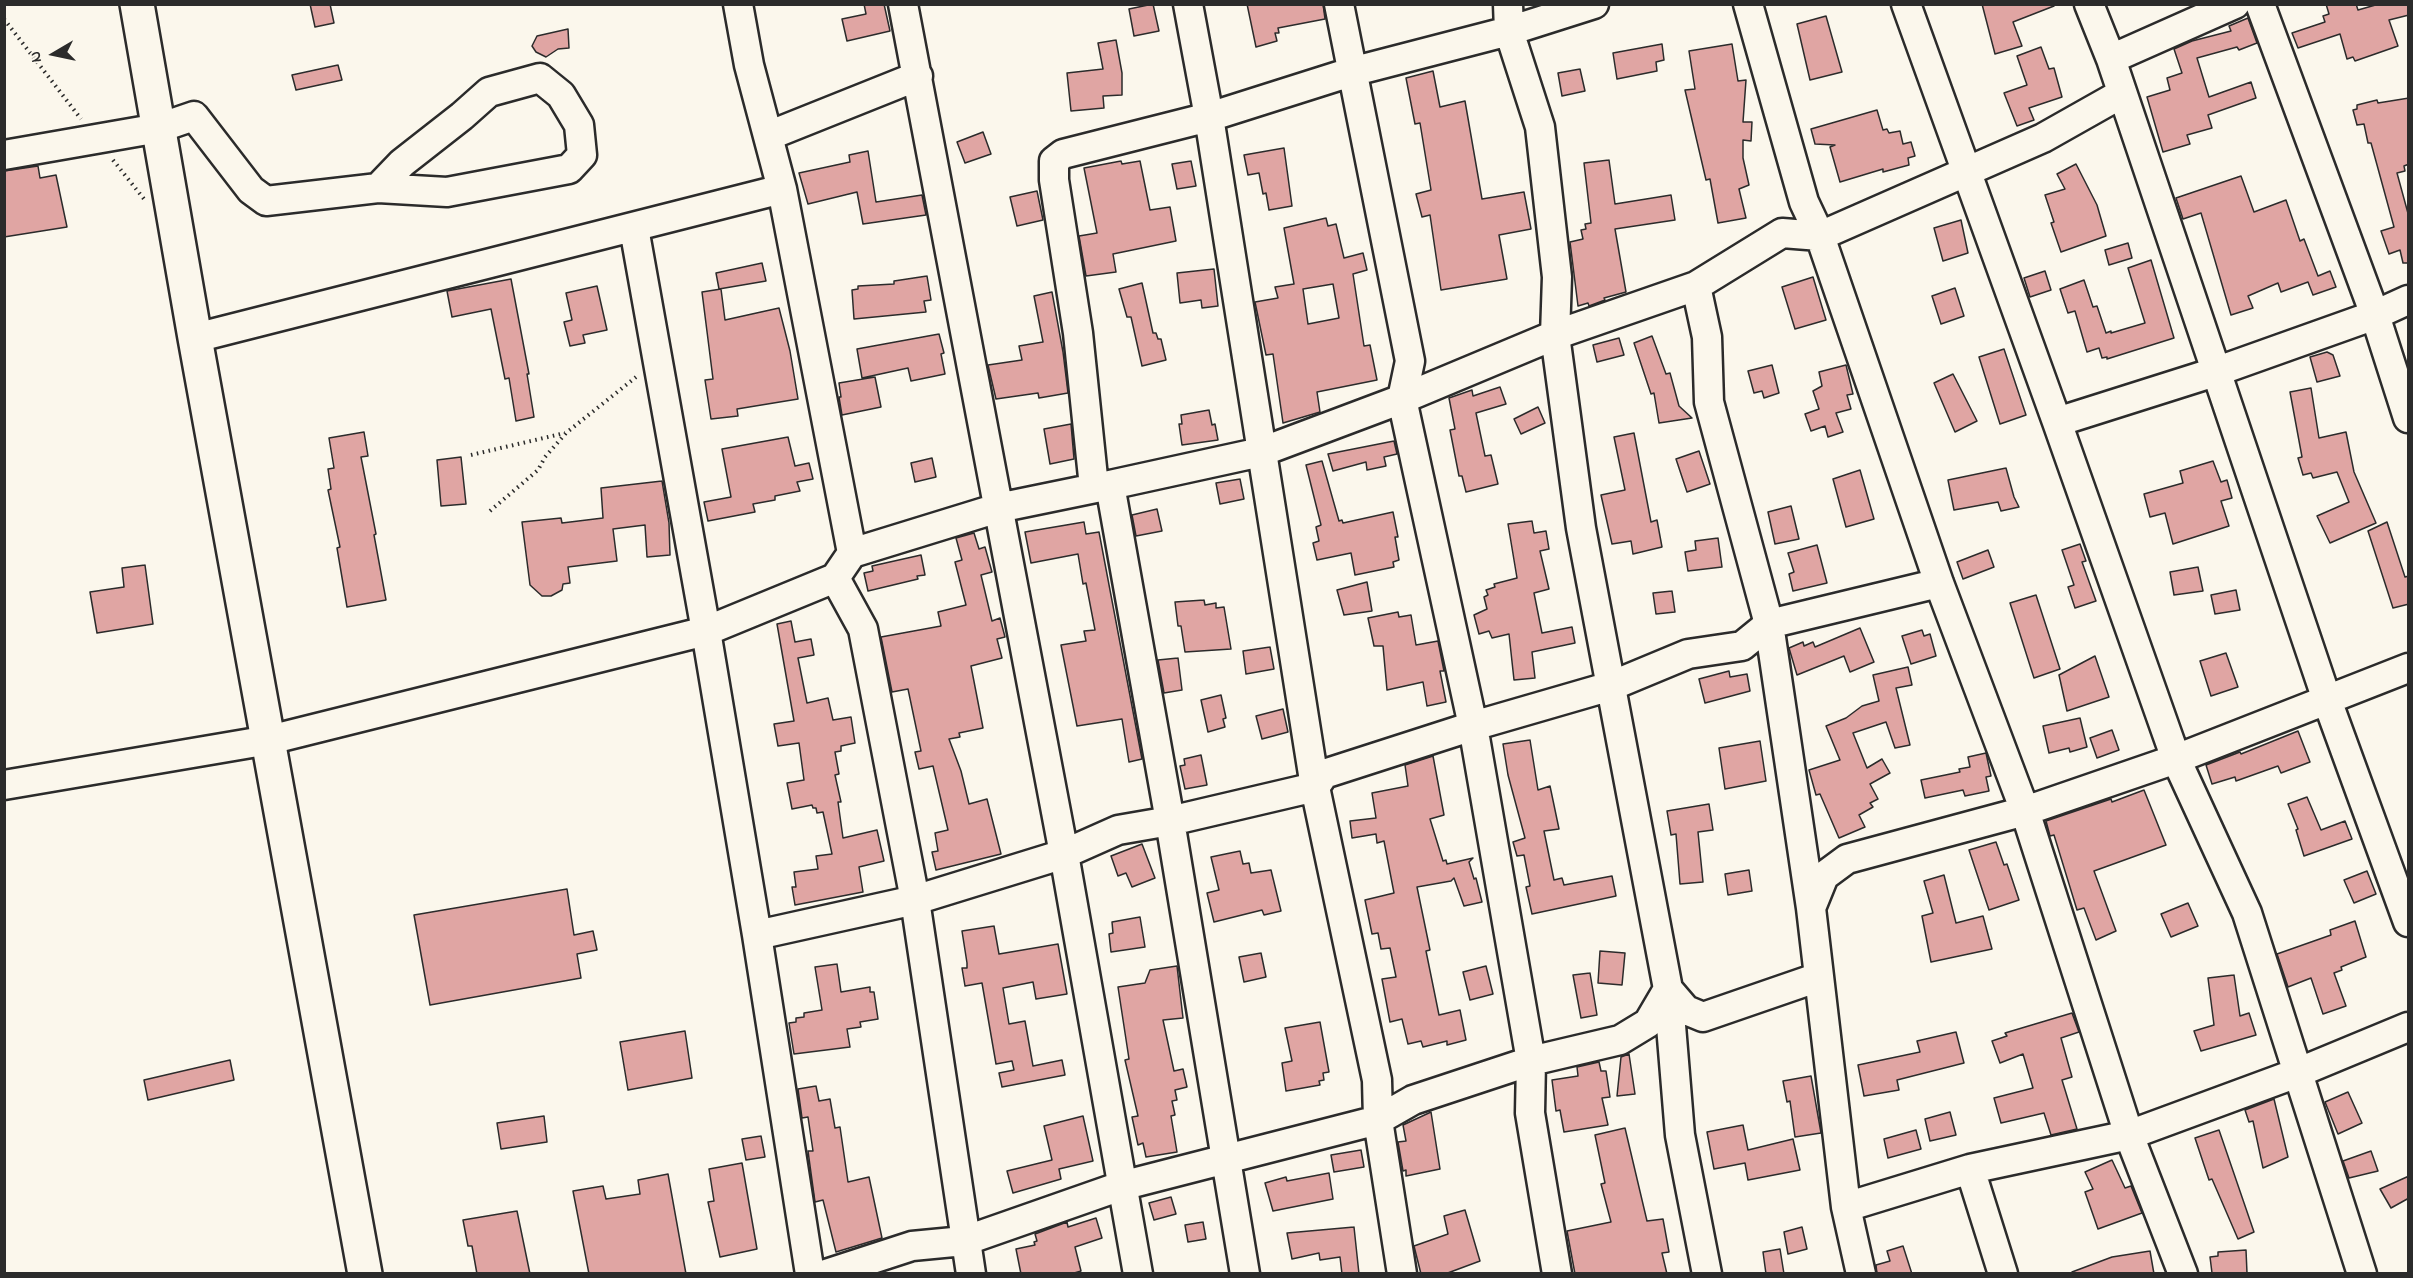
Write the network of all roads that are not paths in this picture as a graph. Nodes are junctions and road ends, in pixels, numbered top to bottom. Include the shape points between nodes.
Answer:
1 (137, 4) edge
2 (738, 4) edge
3 (903, 4) edge
4 (1188, 4) edge
5 (1339, 4) edge
6 (1594, 4) edge
7 (1748, 4) edge
8 (1906, 4) edge
9 (2089, 4) edge
10 (2235, 4) edge
11 (2260, 4) edge
12 (1509, 18) edge
13 (2111, 59) junction
14 (1351, 72) junction
15 (918, 76) junction
16 (2121, 94) junction
17 (1209, 117) junction
18 (159, 128) junction
19 (768, 136) junction
20 (4, 155) edge
21 (1967, 173) junction
22 (378, 188) junction
23 (782, 189) junction
24 (634, 228) junction
25 (1820, 236) junction
26 (1696, 286) junction
27 (2409, 300) edge
28 (2375, 315) junction
29 (1555, 335) junction
30 (195, 338) junction
31 (2215, 372) junction
32 (1402, 399) junction
33 (2409, 418) edge
34 (2057, 422) junction
35 (1261, 453) junction
36 (1102, 486) junction
37 (998, 508) junction
38 (852, 553) junction
39 (835, 578) junction
40 (1939, 583) junction
41 (1769, 624) junction
42 (706, 631) junction
43 (2409, 668) edge
44 (1611, 686) junction
45 (2327, 700) junction
46 (1473, 726) junction
47 (269, 740) junction
48 (2176, 759) junction
49 (4, 785) edge
50 (1315, 787) junction
51 (2025, 811) junction
52 (1170, 821) junction
53 (1064, 854) junction
54 (915, 900) junction
55 (1811, 908) junction
56 (2409, 922) edge
57 (757, 935) junction
58 (1819, 977) junction
59 (1668, 989) junction
60 (2409, 1027) edge
61 (1531, 1061) junction
62 (2297, 1073) junction
63 (1378, 1120) junction
64 (2129, 1135) junction
65 (1227, 1160) junction
66 (1970, 1169) junction
67 (1121, 1186) junction
68 (1846, 1207) junction
69 (964, 1240) junction
70 (364, 1274) edge
71 (810, 1274) edge
72 (826, 1274) edge
73 (971, 1274) edge
74 (1138, 1274) edge
75 (1245, 1274) edge
76 (1402, 1274) edge
77 (1557, 1274) edge
78 (1707, 1274) edge
79 (1861, 1274) edge
80 (2003, 1274) edge
81 (2183, 1274) edge
82 (2362, 1274) edge

1 - 18 main road
2 - 19 street
3 - 15 street
4 - 17 street
5 - 14 street
6 - 12 street
7 - 25 street via 1803,202
8 - 21 street
9 - 13 street
10 - 13 street
11 - 28 street
12 - 14 street
12 - 29 street via 1540,127 1557,277
13 - 16 street
14 - 17 street
14 - 32 street via 1410,361
15 - 19 street
15 - 37 street
16 - 21 street via 2043,138
16 - 31 street
17 - 35 street
17 - 36 street via 1063,154 1054,161
18 - 20 street
18 - 22 street via 194,116 250,190 266,201
18 - 30 main road
19 - 23 street
21 - 25 street
21 - 34 street
22 - 22 street via 447,192 569,169 582,155 579,125 561,95 540,78 489,92 402,163
23 - 24 street
23 - 38 street
24 - 30 street
24 - 42 street
25 - 26 street via 1782,233
25 - 40 street
26 - 29 street
26 - 41 street via 1707,337 1709,402
27 - 28 street
28 - 31 street
28 - 33 street
29 - 32 street
29 - 44 street via 1581,528
30 - 47 main road
31 - 34 street
31 - 45 street
32 - 35 street
32 - 46 street
34 - 48 street
35 - 36 street
35 - 50 street
36 - 37 street
36 - 52 street
37 - 38 street
37 - 53 street
38 - 39 street
39 - 42 street
39 - 54 street via 863,629
40 - 41 street
40 - 51 street
41 - 44 street via 1742,646 1688,654
41 - 55 street
42 - 47 street
42 - 57 street
43 - 45 street
44 - 46 street
44 - 59 street
45 - 48 street
45 - 56 street
46 - 50 street via 1324,774
46 - 61 street
47 - 49 street
47 - 70 main road
48 - 51 street
48 - 62 street via 2247,913
50 - 52 street
50 - 63 street via 1377,1080
51 - 55 street via 1847,859 1824,876
51 - 64 street
52 - 53 street via 1118,830
52 - 65 street
53 - 54 street
53 - 67 street
54 - 57 street
54 - 69 street
55 - 58 street
57 - 71 street
58 - 59 street via 1703,1017 1686,1010
58 - 68 street
59 - 61 street via 1648,1023 1620,1040
59 - 78 street via 1680,1135
60 - 62 street
61 - 63 street via 1413,1100
61 - 77 street via 1530,1113
62 - 64 street
62 - 82 street
63 - 65 street
63 - 76 street
64 - 66 street
64 - 81 street
65 - 67 street
65 - 75 street
66 - 68 street
66 - 80 street
67 - 69 street
67 - 74 street
68 - 79 street
69 - 72 street via 912,1246
69 - 73 street

